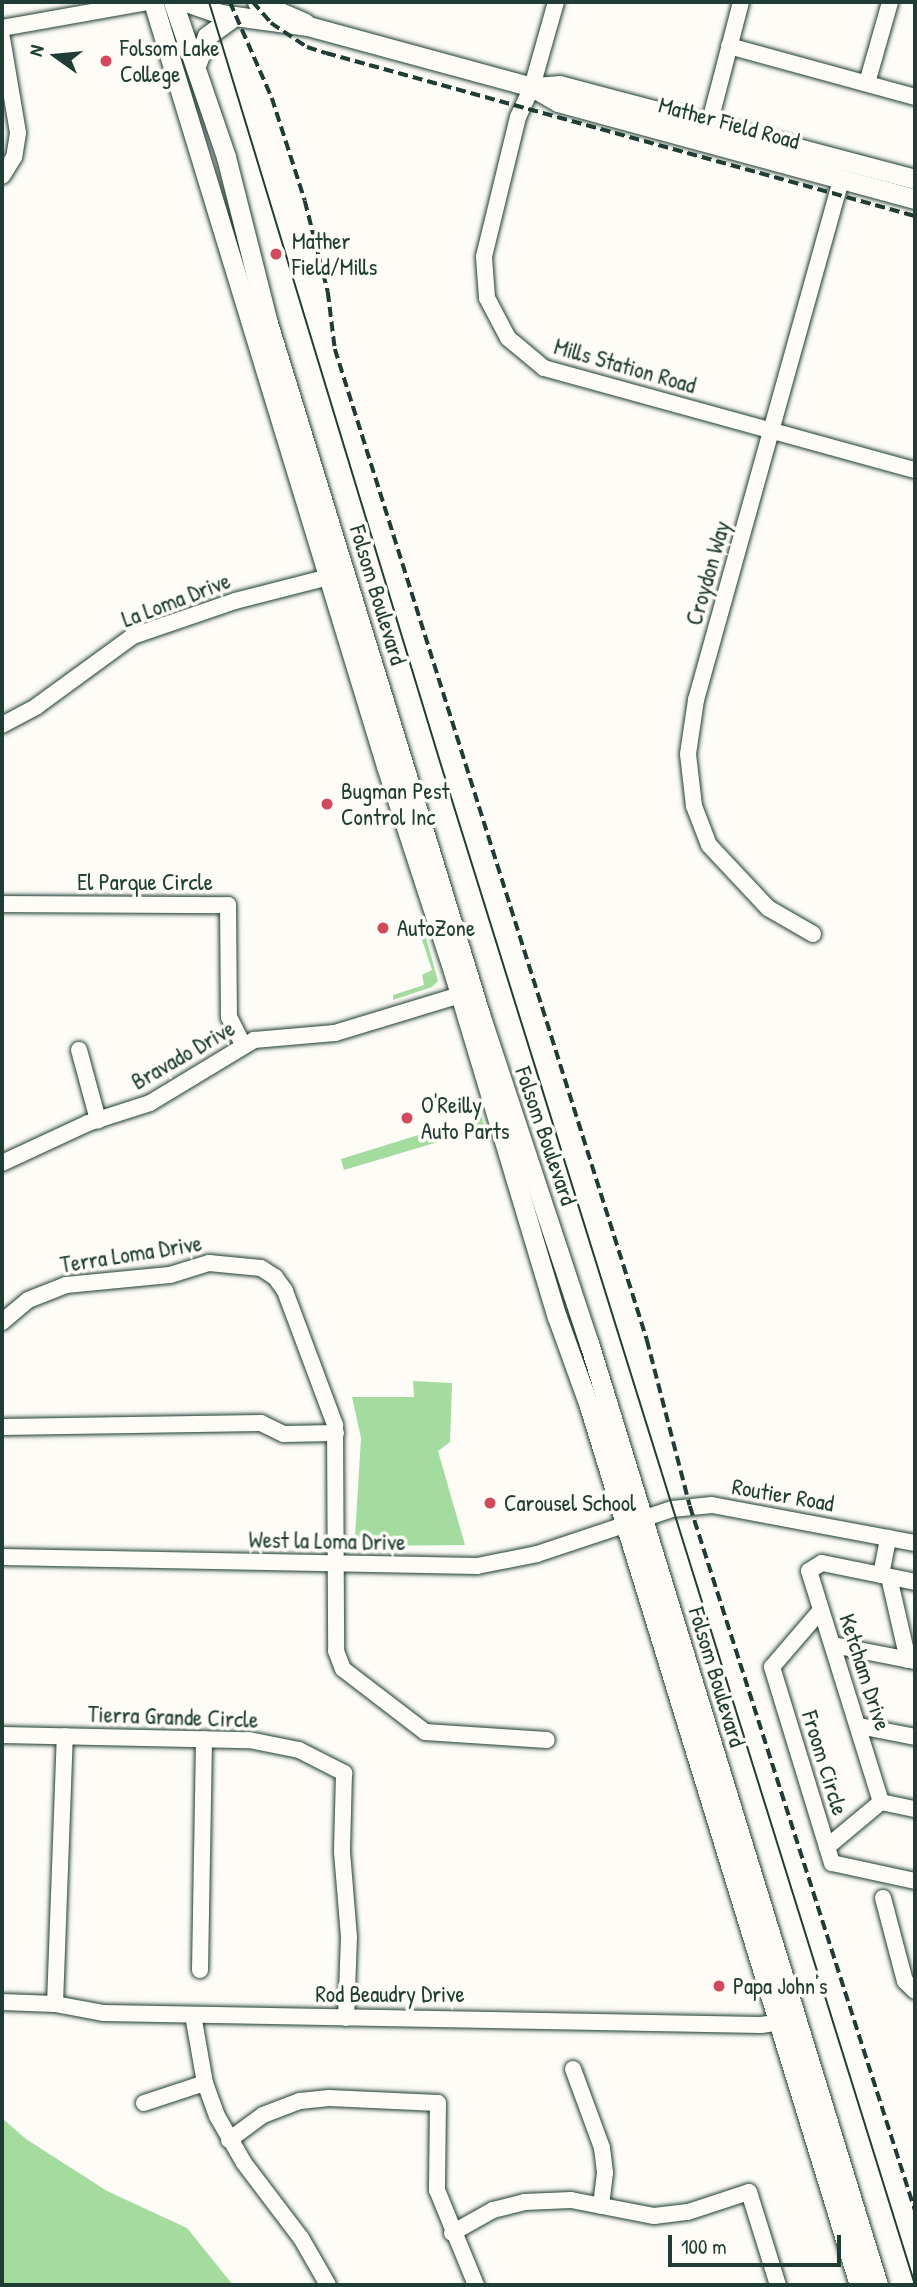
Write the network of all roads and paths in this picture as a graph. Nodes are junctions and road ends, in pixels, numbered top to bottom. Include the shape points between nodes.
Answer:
1 (148, 2) edge
2 (153, 2) edge
3 (173, 2) edge
4 (186, 2) edge
5 (257, 2) edge
6 (556, 2) edge
7 (741, 2) edge
8 (890, 2) edge
9 (235, 16) junction
10 (309, 26) junction
11 (2, 28) edge
12 (2, 38) edge
13 (729, 46) junction
14 (197, 63) junction
15 (867, 83) junction
16 (532, 87) junction
17 (915, 97) edge
18 (709, 125) junction
19 (2, 176) edge
20 (841, 180) junction
21 (915, 180) edge
22 (915, 189) edge
23 (915, 199) edge
24 (771, 431) junction
25 (915, 470) edge
26 (336, 575) junction
27 (2, 725) edge
28 (2, 904) edge
29 (813, 934) dead end
30 (466, 993) junction
31 (243, 1045) junction
32 (79, 1051) dead end
33 (98, 1120) junction
34 (2, 1163) edge
35 (545, 1280) junction
36 (2, 1322) edge
37 (589, 1343) junction
38 (2, 1427) edge
39 (336, 1433) junction
40 (643, 1517) junction
41 (623, 1524) junction
42 (888, 1538) junction
43 (915, 1543) edge
44 (2, 1557) edge
45 (337, 1564) junction
46 (885, 1576) junction
47 (915, 1582) edge
48 (821, 1610) junction
49 (832, 1645) junction
50 (911, 1660) edge
51 (683, 1722) junction
52 (859, 1726) junction
53 (2, 1735) edge
54 (65, 1736) junction
55 (915, 1737) edge
56 (204, 1739) junction
57 (547, 1740) dead end
58 (724, 1788) junction
59 (881, 1802) junction
60 (915, 1809) edge
61 (827, 1847) junction
62 (915, 1881) edge
63 (883, 1898) dead end
64 (200, 1970) dead end
65 (915, 1991) edge
66 (2, 2002) edge
67 (55, 2004) junction
68 (192, 2015) junction
69 (346, 2018) junction
70 (787, 2022) junction
71 (573, 2069) dead end
72 (205, 2083) junction
73 (144, 2103) dead end
74 (229, 2140) junction
75 (601, 2206) junction
76 (452, 2233) junction
77 (328, 2285) edge
78 (476, 2285) edge
79 (778, 2285) edge
80 (859, 2285) edge
81 (878, 2285) edge

1 - 11 street
2 - 26 main road, Folsom Boulevard
3 - 14 main road, Folsom Boulevard
4 - 9 main road, Mather Field Road
5 - 10 main road, Mather Field Road
6 - 16 street, Mills Station Road
7 - 13 street
8 - 15 street
9 - 10 main road, Mather Field Road
9 - 14 main road via 207,36
10 - 16 main road, Mather Field Road
12 - 19 street via 18,133 14,157
13 - 15 street
13 - 18 street
14 - 26 main road, Folsom Boulevard
15 - 17 street
16 - 18 main road, Mather Field Road via 559,85
16 - 20 main road, Mather Field Road via 558,102
16 - 24 street, Mills Station Road via 521,107 484,257 484,285 497,322 516,347 544,368
18 - 21 main road, Mather Field Road
20 - 22 main road via 865,176
20 - 23 main road, Mather Field Road
20 - 24 street, Croydon Way
24 - 25 street, Mills Station Road
24 - 29 street, Croydon Way via 696,700 689,779 700,826 720,860 768,908
26 - 27 street, La Loma Drive via 235,601 133,636 37,706
26 - 30 main road, Folsom Boulevard
28 - 31 street, El Parque Circle via 228,905 229,1017
30 - 31 street, Bravado Drive via 335,1033 272,1036
30 - 35 main road, Folsom Boulevard
30 - 37 main road, Folsom Boulevard
31 - 33 street, Bravado Drive via 172,1092
32 - 33 street
33 - 34 street, Bravado Drive
35 - 37 main road via 559,1285 575,1326
35 - 41 main road, Folsom Boulevard
36 - 39 street, Terra Loma Drive via 28,1300 66,1285 170,1275 209,1263 261,1268 285,1291
37 - 40 main road, Folsom Boulevard
38 - 39 street via 261,1423 284,1434
39 - 45 street, Terra Loma Drive
40 - 41 street, West la Loma Drive
40 - 42 street, Routier Road via 672,1508 712,1505
40 - 58 main road, Folsom Boulevard
41 - 45 street, West la Loma Drive via 537,1554 477,1566
41 - 51 main road, Folsom Boulevard
42 - 43 street, Routier Road
42 - 46 street
44 - 45 street, West la Loma Drive
45 - 57 street, Terra Loma Drive via 336,1651 349,1675 425,1732
46 - 47 street
46 - 48 street, Ketcham Drive via 815,1564 809,1574
46 - 50 street
48 - 49 street, Ketcham Drive
48 - 61 street, Froom Circle via 772,1667
49 - 50 street
49 - 52 street, Ketcham Drive
51 - 58 main road via 699,1739 713,1779
51 - 70 main road, Folsom Boulevard
52 - 55 street
52 - 59 street, Ketcham Drive
53 - 54 street, Tierra Grande Circle
54 - 56 street, Tierra Grande Circle
54 - 67 street
56 - 64 street
56 - 69 street, Tierra Grande Circle via 279,1745 344,1773 342,1852 349,1937
58 - 70 main road, Folsom Boulevard
59 - 60 street
59 - 61 street
61 - 62 street, Froom Circle via 832,1863
63 - 65 street via 905,1981
66 - 67 street, Rod Beaudry Drive
67 - 68 street, Rod Beaudry Drive via 104,2013
68 - 69 street, Rod Beaudry Drive
68 - 72 street
69 - 70 street, Rod Beaudry Drive
70 - 80 main road, Folsom Boulevard
70 - 81 main road, Folsom Boulevard
71 - 75 street via 602,2148
72 - 73 street
72 - 74 street
74 - 76 street via 263,2115 300,2101 438,2103 437,2190
74 - 77 street via 301,2238
75 - 76 street via 571,2200 524,2202 493,2210
75 - 79 street via 671,2215 749,2192
76 - 78 street

